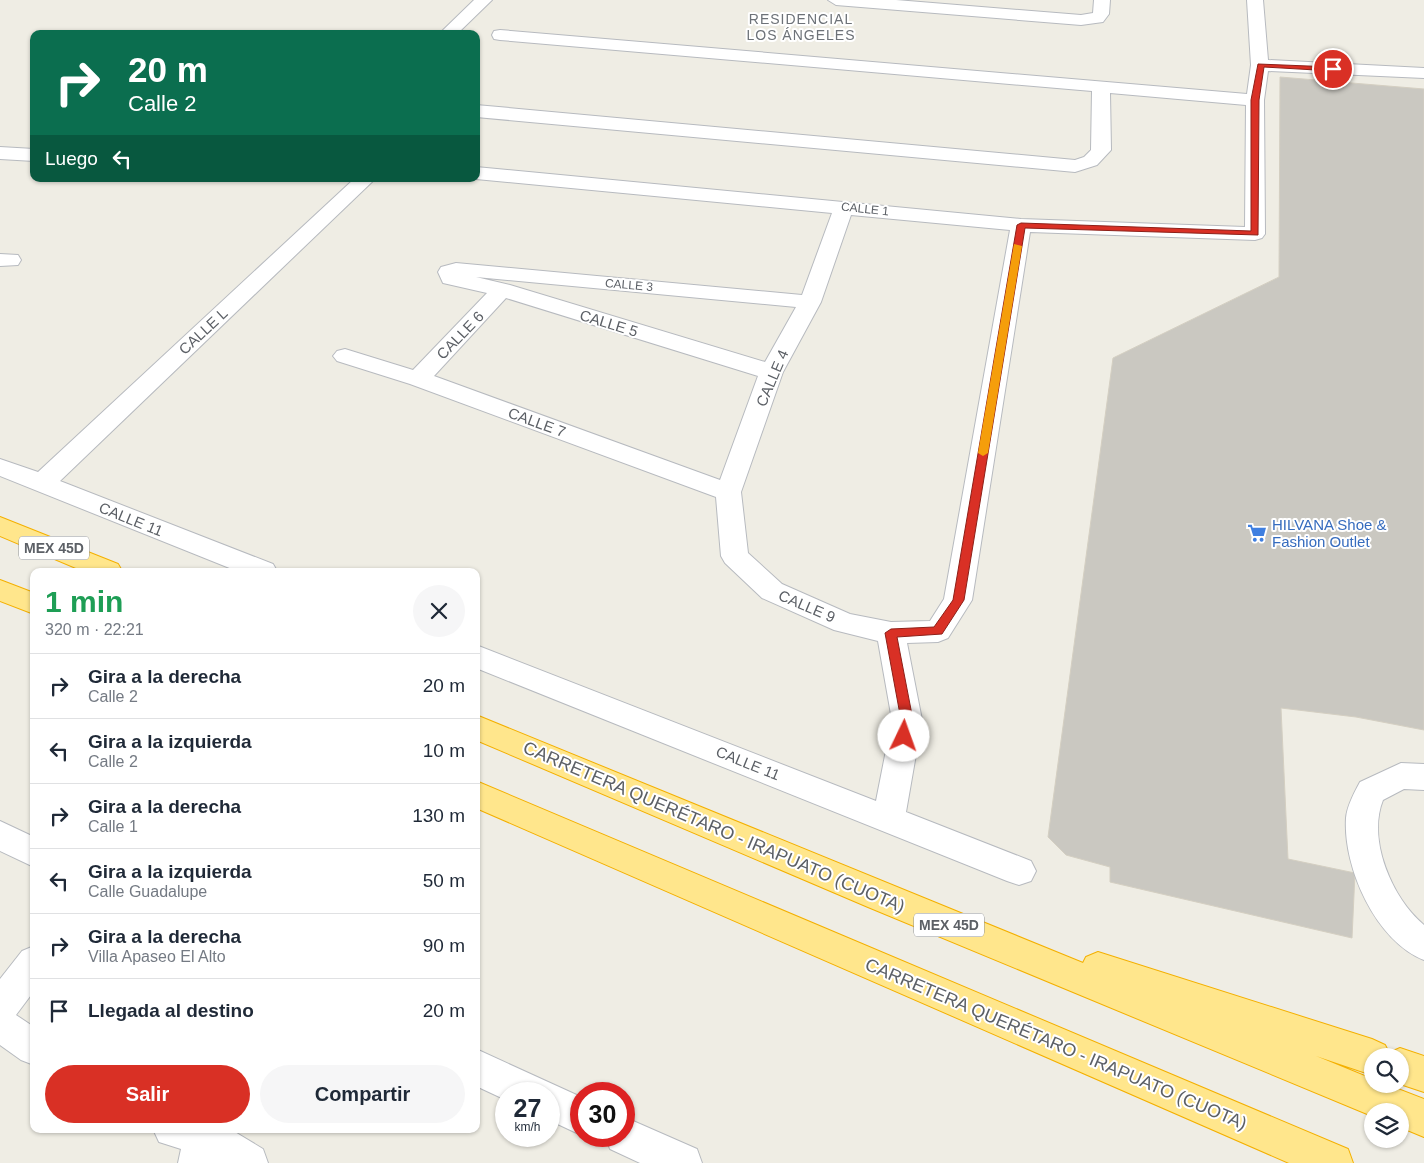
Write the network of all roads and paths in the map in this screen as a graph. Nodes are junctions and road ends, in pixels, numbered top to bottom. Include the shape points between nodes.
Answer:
1 (484, 0) edge
2 (836, 0) edge
3 (1102, 0) edge
4 (1255, 0) edge
5 (451, 30) edge
6 (500, 35) dead end
7 (1260, 65) junction
8 (1424, 73) edge
9 (1101, 87) junction
10 (1255, 100) junction
11 (480, 111) edge
12 (0, 153) edge
13 (30, 155) edge
14 (480, 173) edge
15 (362, 182) edge
16 (844, 207) junction
17 (1021, 225) junction
18 (450, 272) joint
19 (502, 290) junction
20 (810, 302) junction
21 (345, 356) dead end
22 (771, 372) junction
23 (418, 379) junction
24 (0, 467) edge
25 (41, 484) junction
26 (728, 492) junction
27 (0, 526) edge
28 (735, 556) joint
29 (101, 568) edge
30 (255, 568) edge
31 (0, 590) edge
32 (30, 602) edge
33 (891, 633) junction
34 (480, 658) edge
35 (480, 729) edge
36 (1424, 777) edge
37 (480, 796) edge
38 (889, 819) junction
39 (0, 835) edge
40 (30, 851) edge
41 (1019, 871) dead end
42 (880, 897) junction
43 (1424, 944) edge
44 (30, 967) edge
45 (0, 1008) edge
46 (0, 1024) edge
47 (30, 1045) edge
48 (1364, 1054) edge
49 (480, 1069) edge
50 (1409, 1069) edge
51 (1424, 1074) edge
52 (508, 1082) edge
53 (1424, 1118) edge
54 (194, 1138) edge
55 (635, 1141) edge
56 (250, 1163) edge
57 (683, 1163) edge
58 (1334, 1163) edge

1 - 5 street
2 - 3 street via 1082,20 1097,18 1101,14
4 - 7 street
6 - 9 street
7 - 8 street
7 - 10 street
9 - 10 street
9 - 11 street via 1101,150 1097,158 1088,164 1075,166
10 - 17 street, CALLE 1 via 1255,234
12 - 13 street
14 - 16 street, CALLE 1
15 - 25 street, CALLE L
16 - 17 street, CALLE 1
16 - 20 street, CALLE 4
17 - 33 street, CALLE 9 via 958,600 938,631
18 - 19 street, CALLE 5 via 451,278
18 - 20 street, CALLE 3 via 456,269
19 - 22 street, CALLE 5
19 - 23 street, CALLE 6
20 - 22 street, CALLE 4
21 - 23 street, CALLE 7
22 - 26 street, CALLE 4
23 - 26 street, CALLE 7
24 - 25 street, CALLE 11
25 - 30 street, CALLE 11
26 - 28 street, CALLE 4
27 - 29 highway, MEX 45D
28 - 33 street, CALLE 9 via 772,591 844,623
31 - 32 highway
33 - 38 street via 907,720
34 - 38 street, CALLE 11
35 - 42 highway, CARRETERA QUERÉTARO - IRAPUATO (CUOTA) / MEX 45D
36 - 43 street via 1401,776 1371,791 1362,816 1366,855 1386,907 1411,937
37 - 58 highway, CARRETERA QUERÉTARO - IRAPUATO (CUOTA)
38 - 41 street, CALLE 11
39 - 40 street
42 - 48 highway
42 - 53 highway, CARRETERA QUERÉTARO - IRAPUATO (CUOTA) / MEX 45D
44 - 45 street
46 - 47 street
49 - 52 street
50 - 51 highway
54 - 56 street
55 - 57 street

